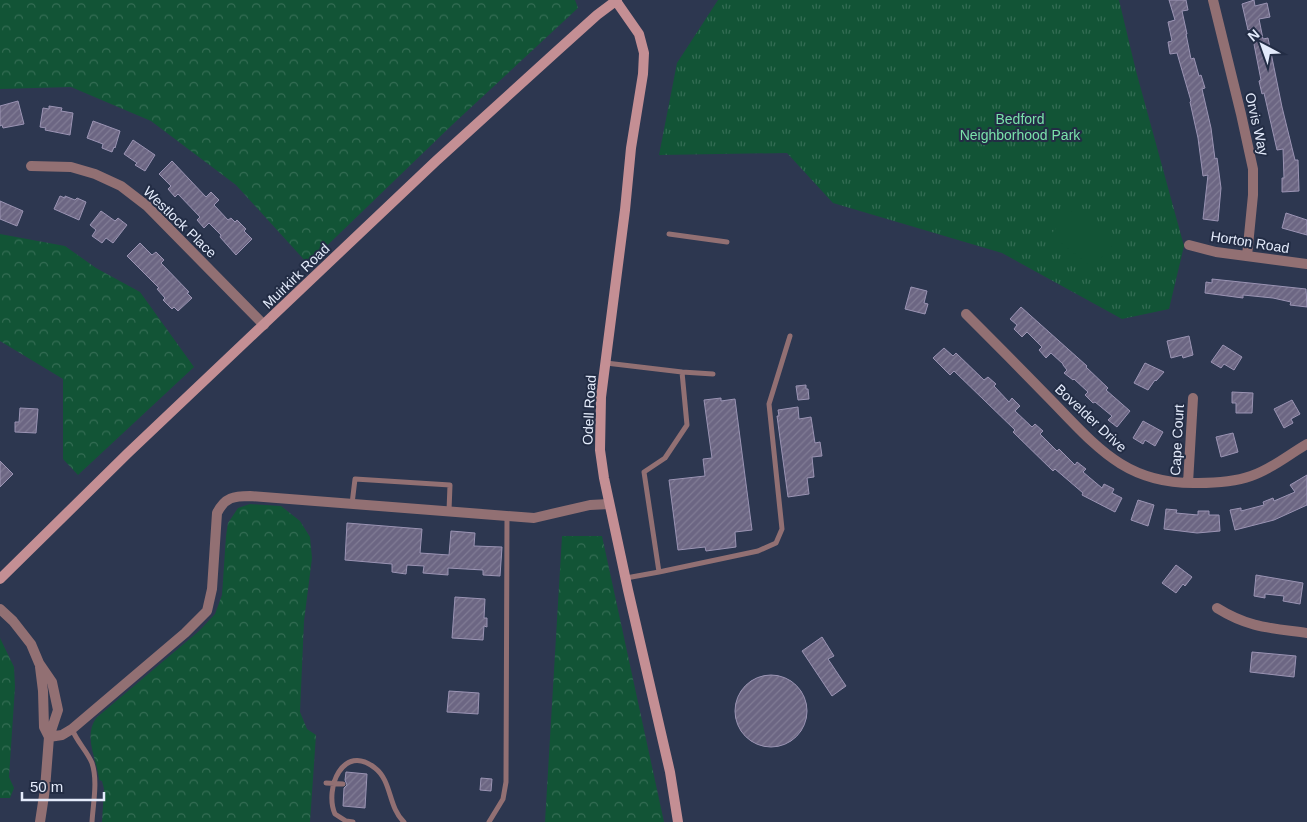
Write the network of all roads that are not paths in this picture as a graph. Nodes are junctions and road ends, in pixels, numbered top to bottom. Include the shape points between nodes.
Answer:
1 (616, 0) edge
2 (1213, 0) edge
3 (31, 166) dead end
4 (669, 234) dead end
5 (727, 242) dead end
6 (1190, 245) dead end
7 (1247, 256) junction
8 (1307, 264) edge
9 (966, 314) dead end
10 (264, 325) junction
11 (790, 336) dead end
12 (606, 363) junction
13 (682, 372) junction
14 (713, 374) dead end
15 (1193, 398) dead end
16 (1307, 444) edge
17 (1188, 483) junction
18 (352, 504) junction
19 (609, 504) junction
20 (449, 511) junction
21 (507, 516) junction
22 (660, 572) junction
23 (625, 578) junction
24 (0, 579) edge
25 (1217, 608) dead end
26 (0, 609) edge
27 (1307, 633) edge
28 (39, 663) junction
29 (72, 729) junction
30 (49, 737) junction
31 (326, 783) dead end
32 (334, 783) junction
33 (344, 784) dead end
34 (40, 822) edge
35 (92, 822) edge
36 (353, 822) edge
37 (404, 822) edge
38 (490, 822) edge
39 (678, 822) edge

1 - 10 main road, Muirkirk Road via 436,161
1 - 12 main road, Odell Road via 639,34 644,53
2 - 7 street, Orvis Way via 1253,169
3 - 10 street, Westlock Place via 71,167 121,186 146,206
4 - 5 lane
6 - 7 street, Horton Road
7 - 8 street, Horton Road
9 - 17 street, Bovelder Drive via 1081,432 1126,469 1174,483
10 - 24 main road, Muirkirk Road
11 - 22 lane via 769,404 782,529 776,543 758,551
12 - 13 lane
12 - 19 main road, Odell Road via 601,397 600,450
13 - 14 lane
13 - 22 lane via 687,425 665,458 644,472
15 - 17 street, Cape Court
16 - 17 street, Bovelder Drive via 1251,476 1220,482
18 - 20 street
18 - 20 lane via 355,479 450,485
18 - 29 street via 250,496 235,496 222,504 217,513 212,589 207,611 186,633
19 - 21 street via 590,505 534,518
19 - 23 main road, Odell Road
20 - 21 street
21 - 38 lane via 506,782 503,799
22 - 23 lane
23 - 39 main road, Odell Road via 670,772
25 - 27 street via 1239,621
26 - 28 street via 25,636
28 - 30 street via 44,727
28 - 30 street via 52,682 58,710
29 - 30 street
29 - 35 lane via 92,762 95,785
30 - 34 street
31 - 32 lane
32 - 33 lane
32 - 36 lane via 332,801 335,814
32 - 37 lane via 344,765 356,761 369,764 382,775 394,808

